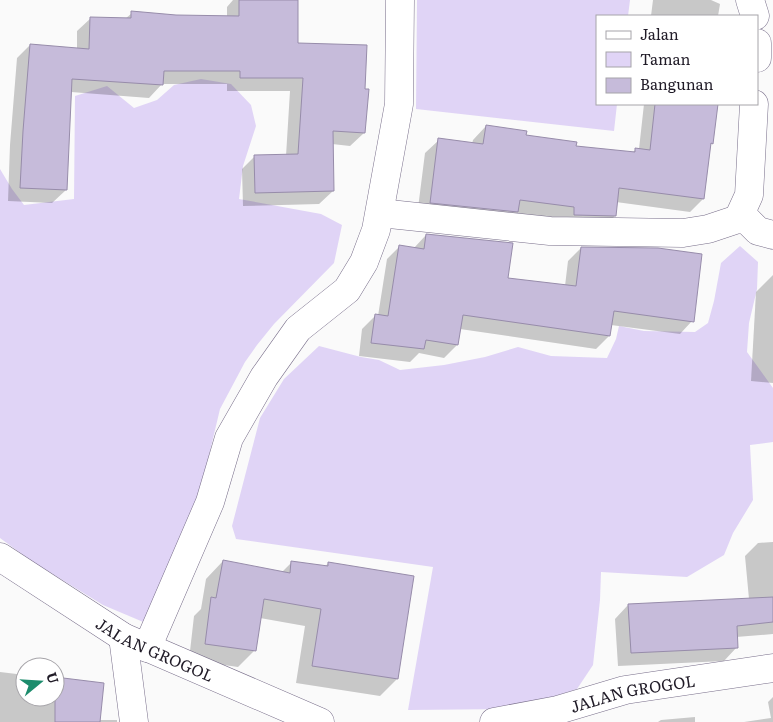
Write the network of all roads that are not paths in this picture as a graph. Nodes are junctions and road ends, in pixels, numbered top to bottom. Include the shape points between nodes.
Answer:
1 (400, 0) edge
2 (750, 0) edge
3 (755, 15) edge
4 (754, 105) edge
5 (380, 213) junction
6 (738, 218) junction
7 (773, 235) edge
8 (0, 558) edge
9 (135, 643) junction
10 (773, 668) edge
11 (134, 722) edge
12 (320, 722) edge
13 (494, 722) edge

1 - 5 street via 399,104
2 - 3 street
4 - 6 street via 749,195
5 - 6 street via 550,231 682,233 708,229
5 - 9 street via 364,262 347,290 298,328 264,377 229,438 210,502
6 - 7 street via 746,220 758,231
8 - 9 street, JALAN GROGOL
9 - 11 street
9 - 12 street, JALAN GROGOL
10 - 13 street, JALAN GROGOL via 625,690 558,710

